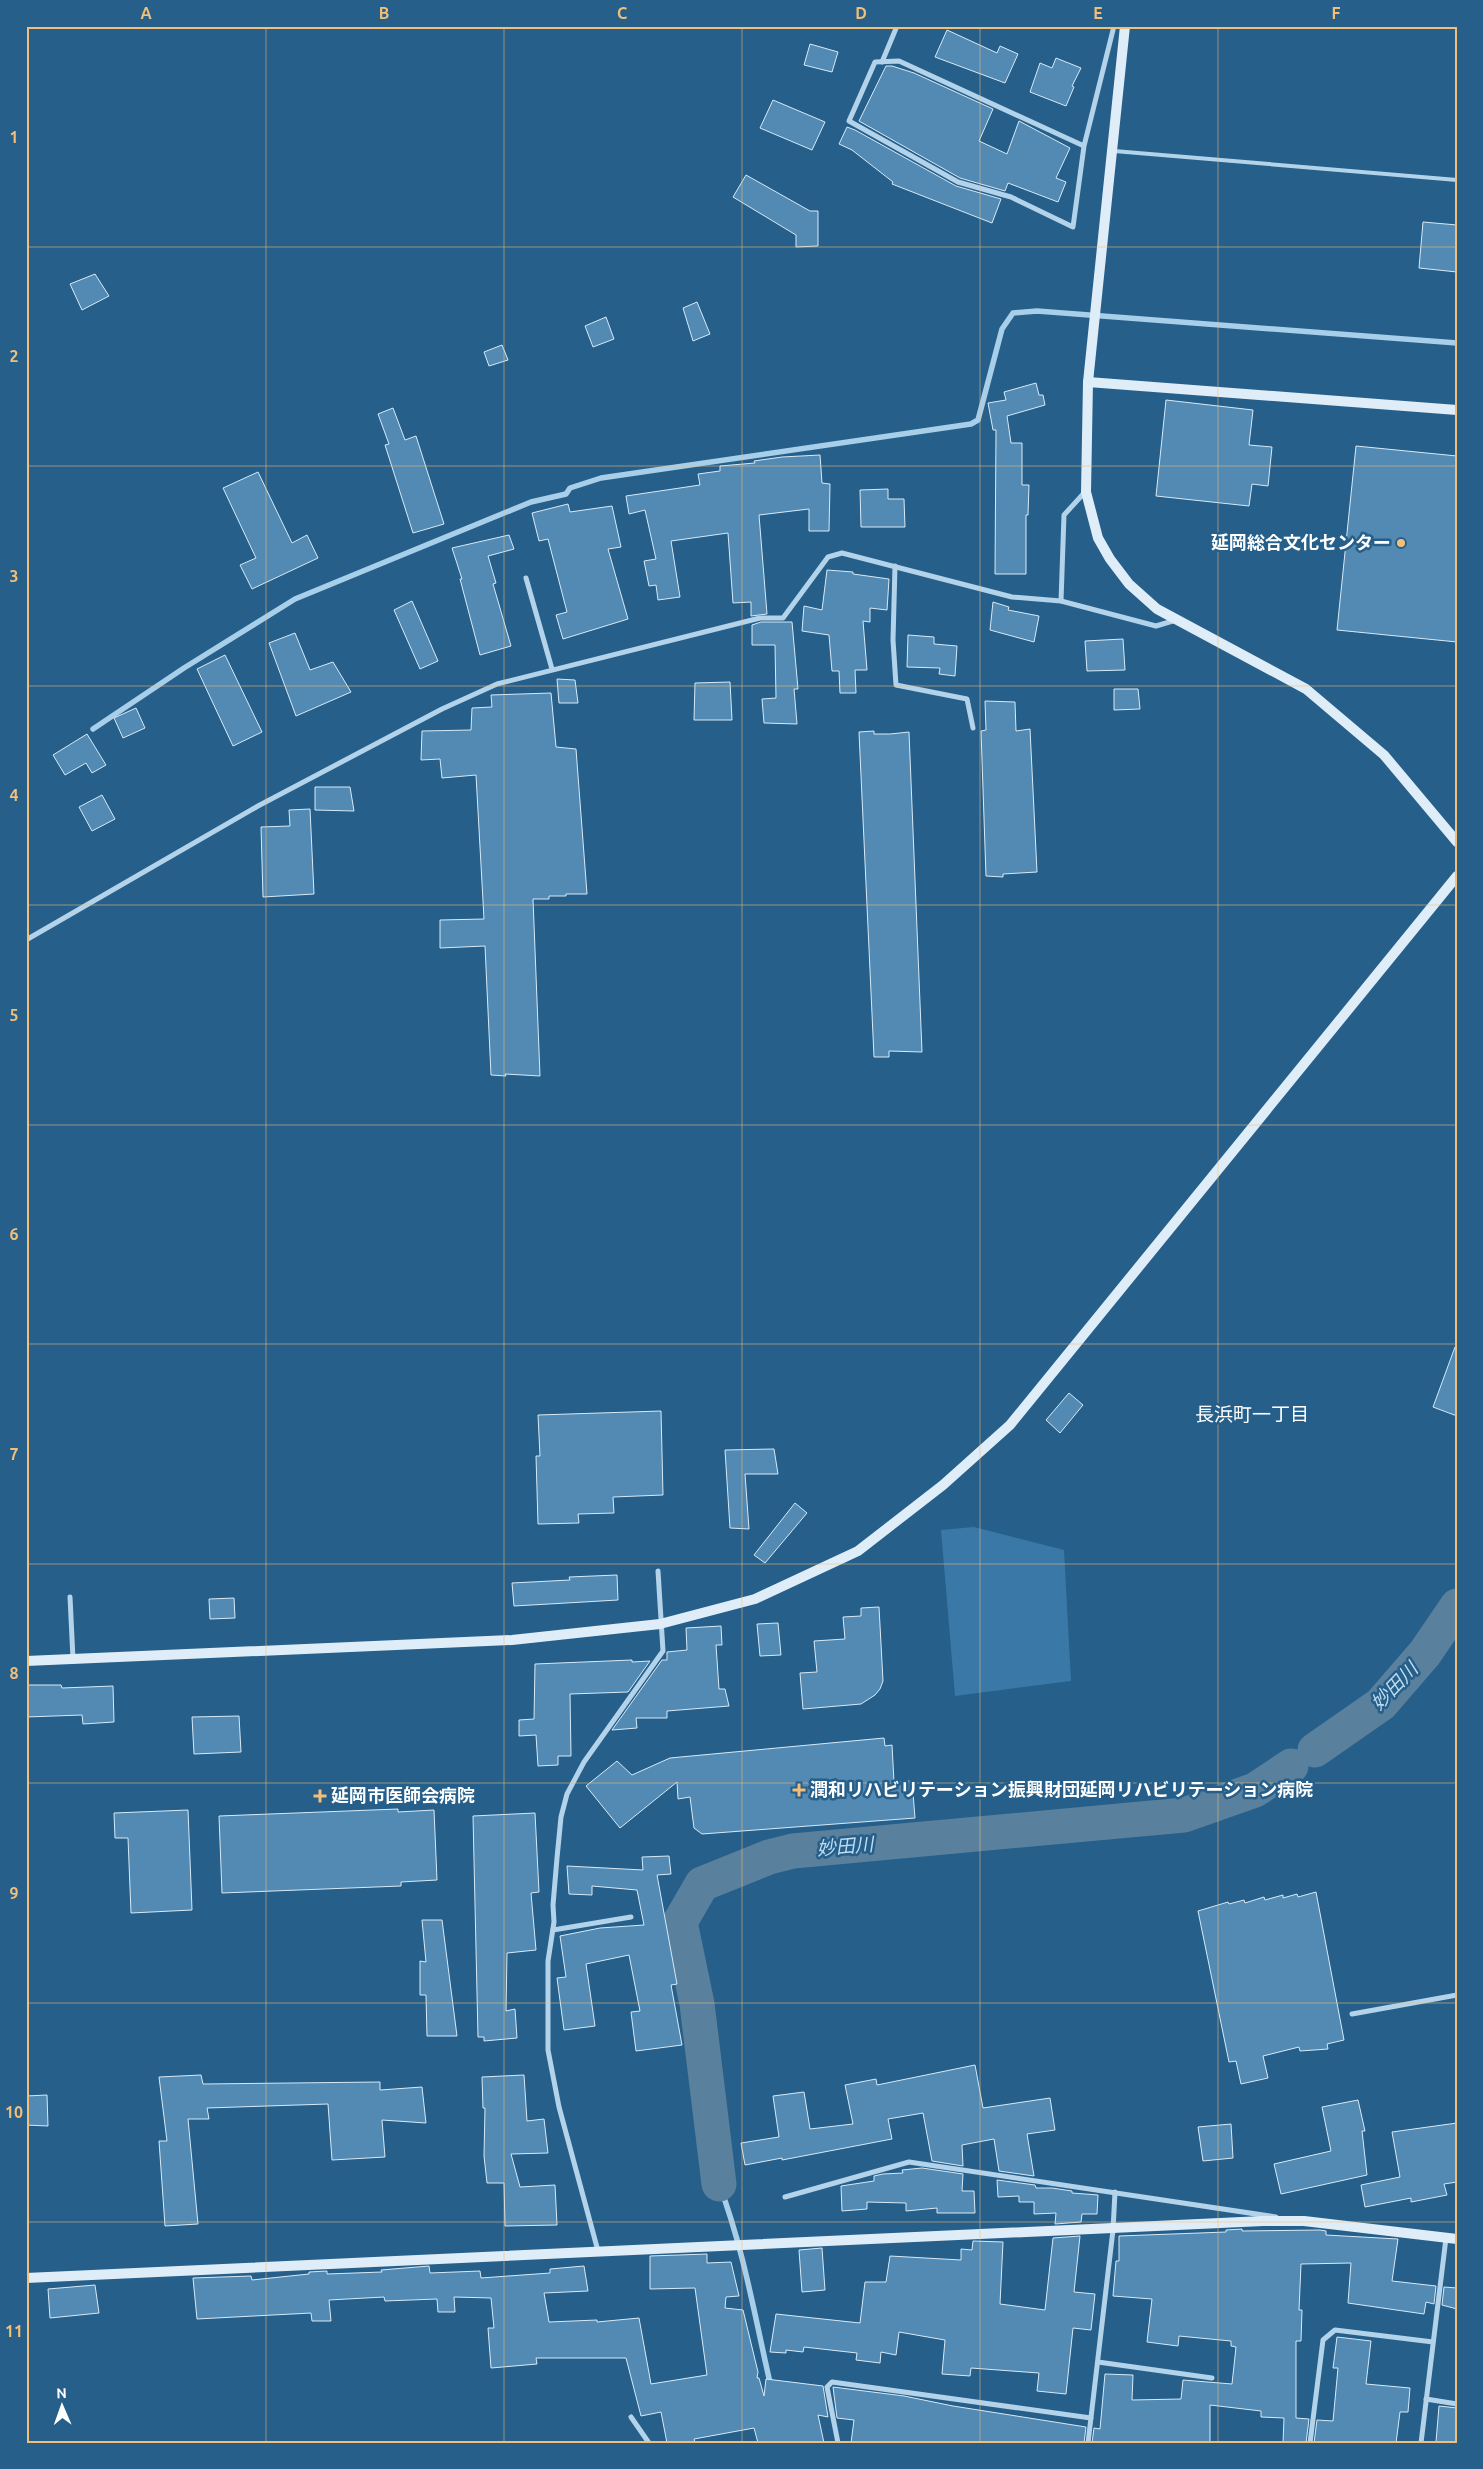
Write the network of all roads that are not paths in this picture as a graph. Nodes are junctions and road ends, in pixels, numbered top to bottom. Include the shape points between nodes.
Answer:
1 (897, 26) edge
2 (1114, 26) edge
3 (1125, 26) edge
4 (882, 62) junction
5 (1084, 146) junction
6 (1111, 151) junction
7 (1457, 180) edge
8 (1088, 382) junction
9 (1457, 410) edge
10 (1086, 492) junction
11 (895, 566) junction
12 (526, 578) dead end
13 (1061, 602) junction
14 (1176, 620) junction
15 (552, 670) junction
16 (973, 728) dead end
17 (1457, 842) edge
18 (1457, 876) edge
19 (26, 940) edge
20 (658, 1571) dead end
21 (70, 1598) dead end
22 (660, 1624) junction
23 (73, 1659) junction
24 (26, 1661) edge
25 (631, 1917) dead end
26 (553, 1930) junction
27 (1457, 1995) edge
28 (1352, 2014) dead end
29 (1115, 2192) junction
30 (786, 2197) dead end
31 (1304, 2221) junction
32 (1113, 2230) junction
33 (1446, 2238) junction
34 (1457, 2239) edge
35 (598, 2252) junction
36 (26, 2278) edge
37 (1433, 2342) junction
38 (1098, 2362) junction
39 (1212, 2378) dead end
40 (1426, 2399) junction
41 (1457, 2404) edge
42 (631, 2417) dead end
43 (1091, 2418) junction
44 (648, 2443) edge
45 (838, 2443) edge
46 (1088, 2443) edge
47 (1310, 2443) edge
48 (1421, 2443) edge

1 - 4 street
2 - 5 street
3 - 6 street
4 - 5 street via 899,61
4 - 5 street via 875,62 849,121 958,182 1011,197 1073,227
6 - 7 lane
6 - 8 street
8 - 9 street
8 - 10 street
10 - 13 street via 1064,515
10 - 14 street via 1098,538 1110,559 1129,584 1157,609
11 - 13 street via 1012,597
11 - 15 street via 842,553 828,557 783,618 760,618
11 - 16 street via 893,640 896,685 967,699
12 - 15 street
13 - 14 street via 1156,626
14 - 17 street via 1306,689 1384,755
15 - 19 street via 497,684 442,709 258,806
18 - 22 street via 1010,1425 943,1485 858,1551 755,1599
20 - 22 street
21 - 23 street
22 - 23 street via 512,1640
22 - 26 street via 663,1651 584,1762 567,1794 556,1858
23 - 24 street
25 - 26 street
26 - 35 street via 548,1961 548,2050 558,2108
27 - 28 street
29 - 30 street via 909,2162
29 - 31 street
29 - 32 street
31 - 32 street
31 - 33 street
32 - 35 street
32 - 38 street
33 - 34 street
33 - 37 street
35 - 36 street
37 - 40 street
37 - 47 street via 1335,2330 1323,2340
38 - 39 street
38 - 43 street
40 - 41 street
40 - 48 street
42 - 44 street
43 - 45 street via 832,2382 827,2387
43 - 46 street

